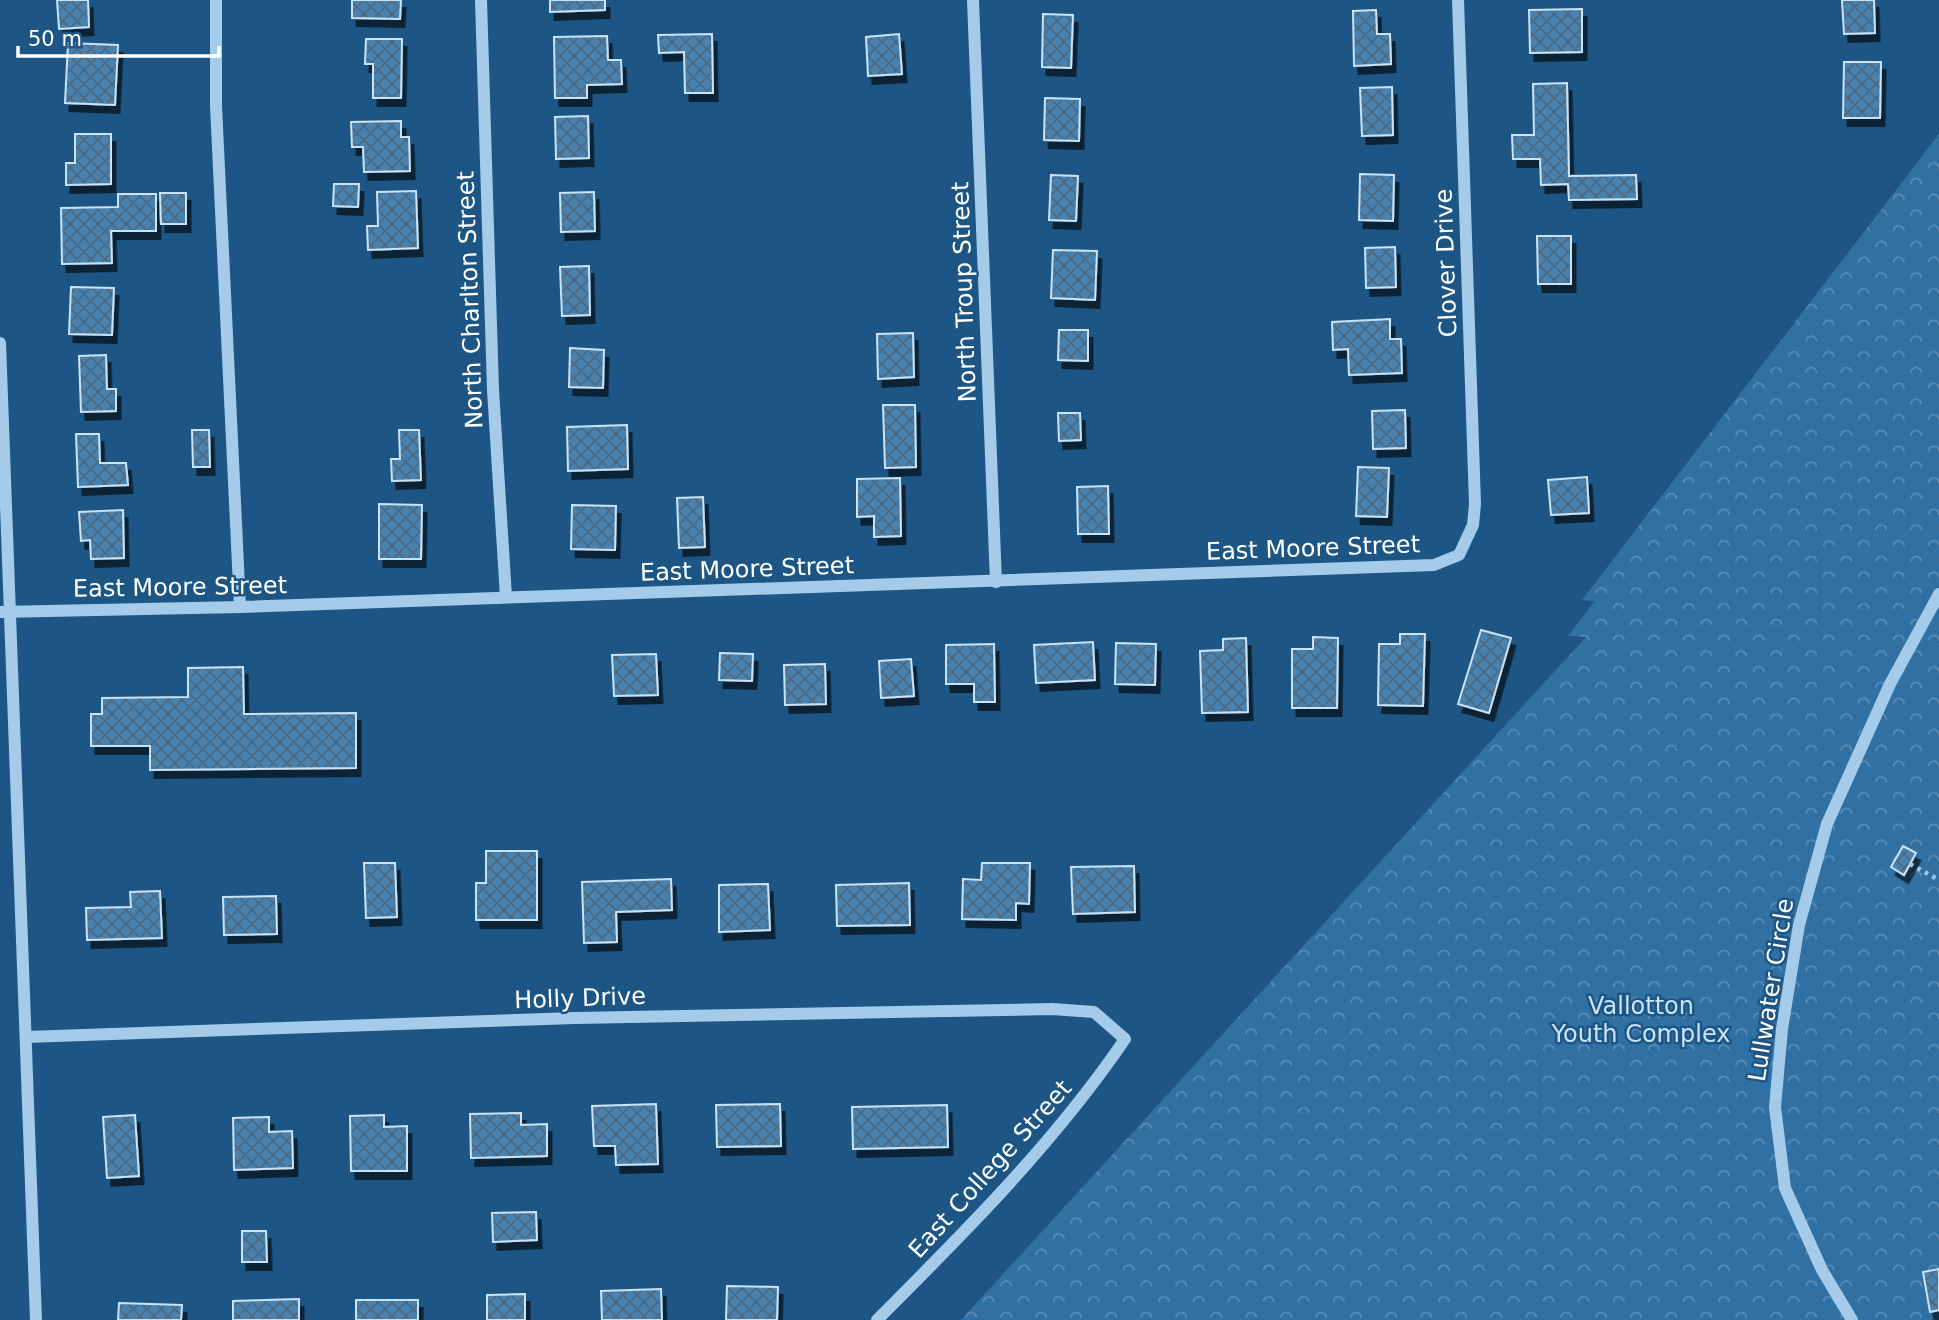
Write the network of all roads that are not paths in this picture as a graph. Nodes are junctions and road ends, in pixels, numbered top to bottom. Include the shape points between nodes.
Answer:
1 (216, 0) edge
2 (481, 0) edge
3 (974, 0) edge
4 (1458, 0) edge
5 (0, 343) edge
6 (1473, 525) joint
7 (996, 582) junction
8 (1939, 594) edge
9 (506, 597) junction
10 (240, 607) junction
11 (5, 612) edge
12 (26, 1038) junction
13 (1125, 1039) joint
14 (36, 1320) edge
15 (877, 1320) edge
16 (1852, 1320) edge

1 - 10 street via 216,120
2 - 9 street, North Charlton Street via 493,390
3 - 7 street, North Troup Street
4 - 6 street, Clover Drive
5 - 11 street
6 - 7 street, East Moore Street via 1459,555 1434,565
7 - 9 street, East Moore Street
8 - 16 street, Lullwater Circle via 1890,684 1827,824 1798,925 1782,1028 1775,1107 1785,1188 1822,1270
9 - 10 street, East Moore Street
10 - 11 street, East Moore Street
11 - 12 street
12 - 13 street, Holly Drive via 575,1018 1052,1009 1094,1012
12 - 14 street
13 - 15 street, East College Street via 1091,1090 1014,1178

